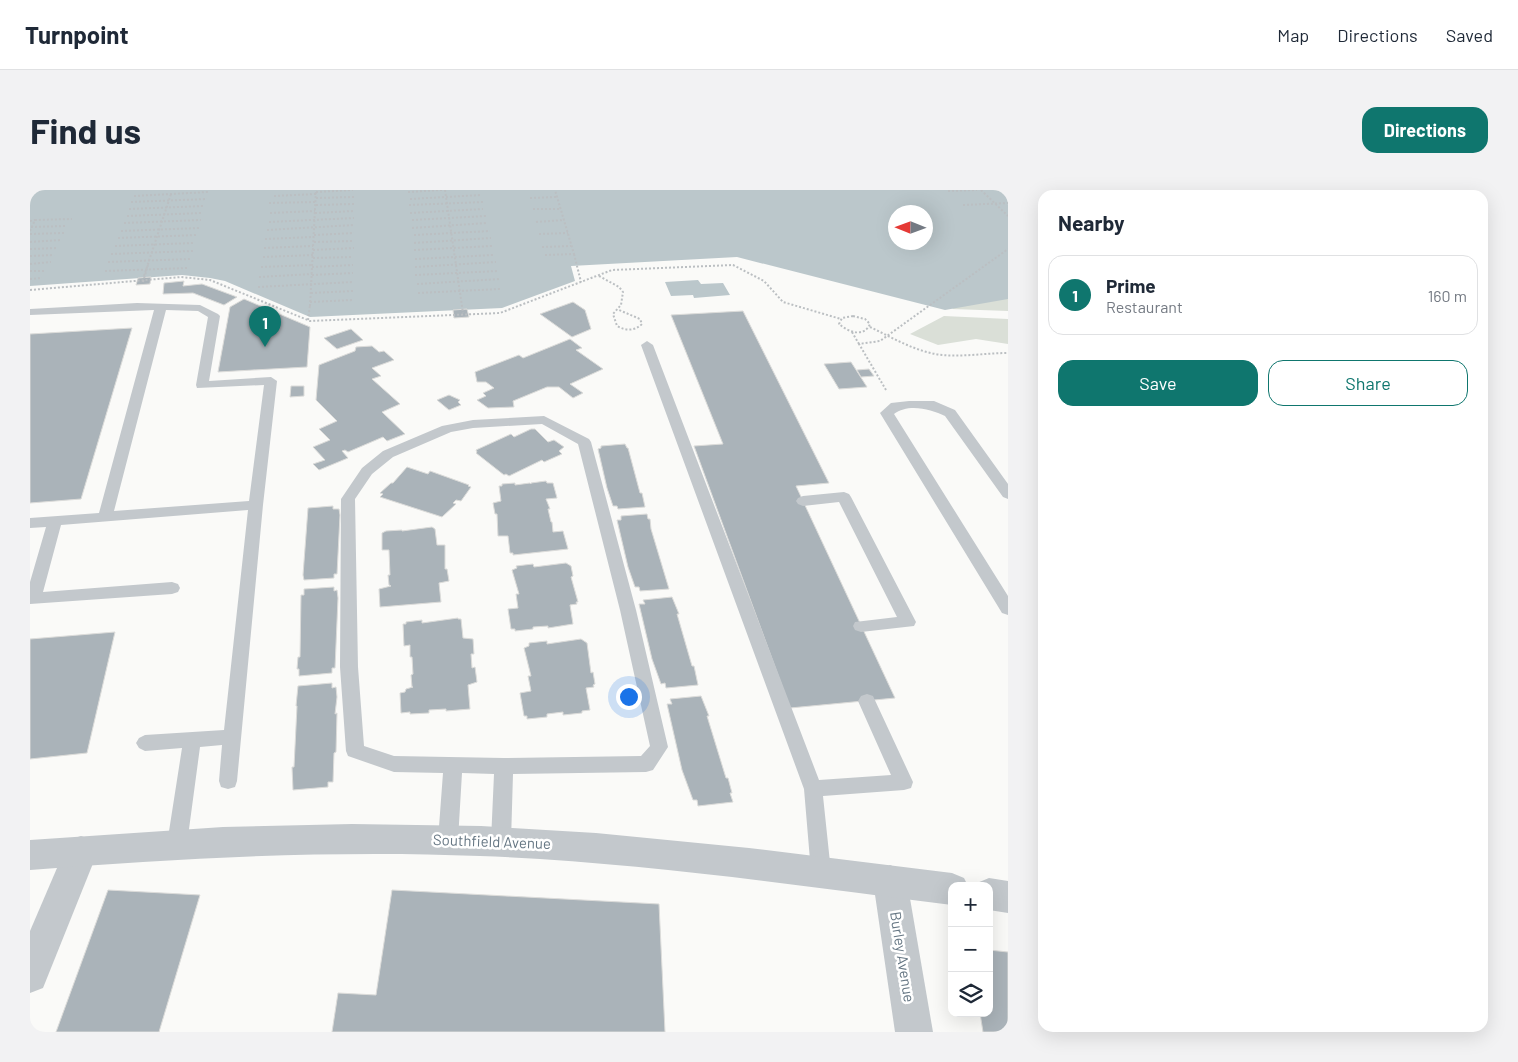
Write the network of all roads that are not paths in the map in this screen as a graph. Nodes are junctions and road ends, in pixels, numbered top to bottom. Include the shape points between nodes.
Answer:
1 (161, 307) junction
2 (30, 312) edge
3 (647, 345) dead end
4 (1008, 494) edge
5 (803, 501) dead end
6 (256, 506) junction
7 (106, 516) junction
8 (55, 521) junction
9 (30, 523) edge
10 (172, 588) dead end
11 (1008, 609) edge
12 (861, 626) dead end
13 (867, 701) dead end
14 (233, 737) junction
15 (192, 740) junction
16 (145, 743) dead end
17 (453, 765) junction
18 (504, 766) junction
19 (228, 781) dead end
20 (813, 789) junction
21 (448, 840) junction
22 (500, 842) junction
23 (177, 844) junction
24 (80, 851) junction
25 (30, 855) edge
26 (821, 872) junction
27 (890, 881) junction
28 (948, 888) edge
29 (993, 895) edge
30 (1008, 897) edge
31 (30, 975) edge
32 (914, 1032) edge

1 - 2 lane
1 - 6 lane via 200,308 214,316 202,385 271,381
1 - 7 lane
3 - 20 lane via 711,508
4 - 11 lane via 950,413 934,405 896,406 887,413
5 - 12 lane via 844,497 908,622
6 - 7 lane
6 - 14 lane
7 - 8 lane
8 - 9 lane
8 - 10 lane via 33,599
13 - 20 lane via 904,782
14 - 15 lane
14 - 19 lane
15 - 16 lane
15 - 23 lane
17 - 18 lane
17 - 18 lane via 394,764 355,752 349,667 348,499 367,471 388,454 447,429 473,424 544,420 584,442 628,610 659,748 646,764
17 - 21 lane
18 - 22 lane
20 - 26 lane
21 - 22 street, Southfield Avenue
21 - 23 street, Southfield Avenue
22 - 26 street, Southfield Avenue via 647,852
23 - 24 street, Southfield Avenue
24 - 25 street, Southfield Avenue
24 - 31 street
26 - 27 street, Southfield Avenue
27 - 28 street, Southfield Avenue
27 - 32 street, Burley Avenue
29 - 30 street

